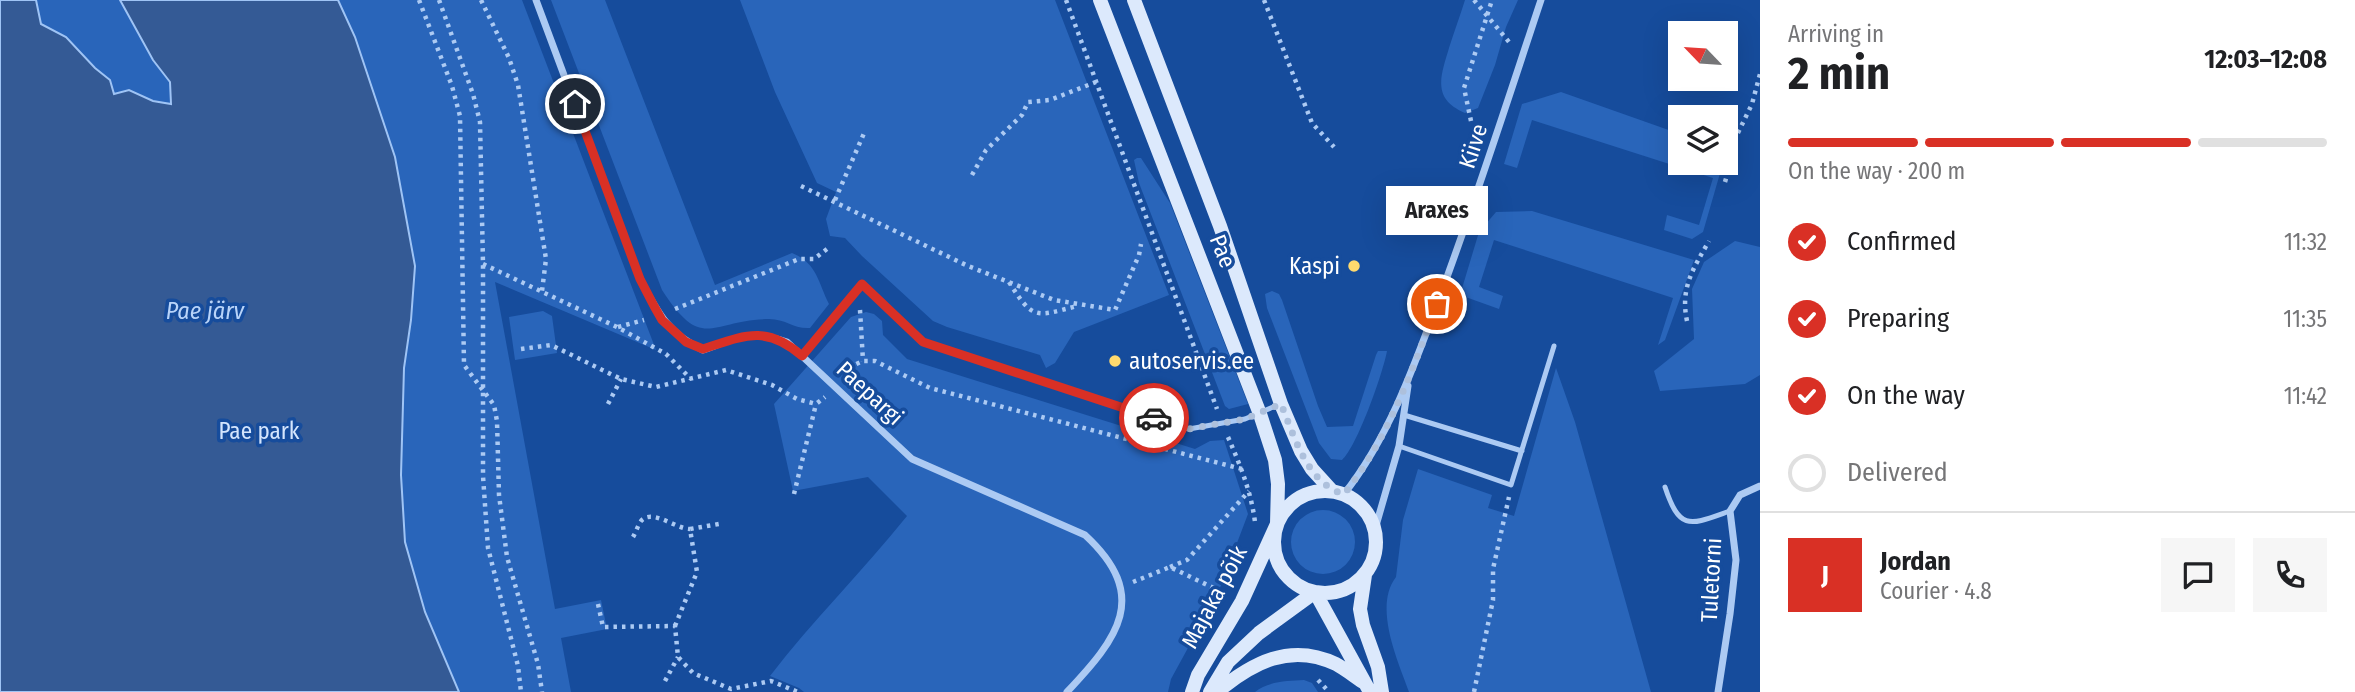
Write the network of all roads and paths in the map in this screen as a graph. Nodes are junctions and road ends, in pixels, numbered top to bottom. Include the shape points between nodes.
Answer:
1 (419, 0) edge
2 (439, 0) edge
3 (481, 0) edge
4 (536, 0) edge
5 (1066, 0) edge
6 (1100, 0) edge
7 (1134, 0) edge
8 (1264, 0) edge
9 (1474, 0) edge
10 (1492, 0) edge
11 (1541, 0) edge
12 (1487, 18) junction
13 (1524, 53) junction
14 (1760, 74) edge
15 (1096, 82) junction
16 (1471, 121) dead end
17 (865, 131) dead end
18 (1334, 147) dead end
19 (972, 175) dead end
20 (1725, 182) dead end
21 (801, 186) dead end
22 (835, 201) junction
23 (1709, 241) dead end
24 (1141, 244) dead end
25 (827, 249) dead end
26 (483, 264) junction
27 (1009, 282) junction
28 (858, 288) junction
29 (542, 291) junction
30 (1082, 305) junction
31 (659, 315) junction
32 (1687, 321) dead end
33 (617, 327) junction
34 (1554, 346) dead end
35 (521, 349) dead end
36 (802, 356) junction
37 (863, 362) junction
38 (621, 379) junction
39 (691, 379) junction
40 (1408, 381) junction
41 (836, 386) junction
42 (482, 390) junction
43 (608, 404) dead end
44 (816, 404) junction
45 (1281, 404) junction
46 (1260, 414) junction
47 (1404, 415) junction
48 (1223, 423) junction
49 (1399, 446) junction
50 (1522, 451) junction
51 (1242, 469) junction
52 (1511, 485) junction
53 (1760, 486) edge
54 (1665, 487) dead end
55 (1249, 491) junction
56 (1338, 492) junction
57 (794, 494) dead end
58 (1730, 510) junction
59 (719, 524) dead end
60 (1277, 524) junction
61 (690, 529) junction
62 (1375, 529) junction
63 (1251, 532) dead end
64 (633, 537) dead end
65 (1170, 567) junction
66 (1365, 575) junction
67 (1231, 583) dead end
68 (1120, 587) junction
69 (1315, 592) junction
70 (1226, 594) junction
71 (1232, 597) dead end
72 (598, 604) dead end
73 (675, 626) junction
74 (677, 657) junction
75 (1309, 675) dead end
76 (664, 681) dead end
77 (1366, 687) edge
78 (731, 690) edge
79 (521, 692) edge
80 (542, 692) edge
81 (798, 692) edge
82 (1067, 692) edge
83 (1192, 692) edge
84 (1210, 692) edge
85 (1216, 692) edge
86 (1329, 692) edge
87 (1382, 692) edge
88 (1474, 692) edge
89 (1718, 692) edge

1 - 42 path via 460,116 464,365
2 - 26 path via 481,122
3 - 29 path via 518,85 546,259
4 - 31 street, Paepargi via 640,279
5 - 15 path
6 - 46 main road, Pae
7 - 45 main road, Pae via 1220,226
8 - 18 path via 1312,123
9 - 12 path
10 - 12 path
11 - 13 street, Kiive
12 - 13 path
12 - 16 path via 1464,88
13 - 40 street, Kiive
14 - 20 path via 1735,139
15 - 19 path via 1051,100 1028,102 986,150
15 - 48 path
17 - 22 path
21 - 22 path
22 - 27 path
23 - 32 path via 1689,277 1683,304
24 - 30 path via 1115,310
25 - 31 path via 814,258 799,259
26 - 29 path
26 - 42 path
27 - 30 path via 1054,300
27 - 30 path via 1026,309 1043,315
28 - 36 lane
28 - 37 path
28 - 48 lane via 862,284 923,342 1189,429
29 - 33 path
31 - 33 path
31 - 36 street, Paepargi via 686,342 703,349 764,334 787,342
33 - 39 path via 666,354
34 - 50 lane
35 - 38 path via 551,345
36 - 41 street, Paepargi
37 - 41 path via 852,366
37 - 51 path via 874,361 930,388
38 - 39 path via 656,387
38 - 43 path
39 - 44 path via 726,370
40 - 47 street, Kiive
40 - 56 street, Kiive via 1372,454
41 - 44 path
41 - 68 street, Paepargi via 912,458 1085,536 1104,552
42 - 79 path via 488,548
42 - 80 path via 494,405 507,557
44 - 57 path
45 - 46 lane
45 - 56 main road, Pae via 1312,469
46 - 48 lane
46 - 60 main road, Pae via 1275,460
47 - 49 street, Kiive
47 - 50 lane
48 - 51 path
49 - 52 lane
49 - 62 street, Kiive
50 - 52 lane
51 - 55 path
52 - 88 path
53 - 58 street, Tuletorni via 1741,495
54 - 58 lane via 1673,512 1681,519 1694,522
55 - 63 path via 1255,523
55 - 65 path via 1188,560
56 - 60 main road via 1322,490 1300,497
56 - 62 main road via 1363,507
58 - 89 street, Tuletorni via 1736,560
59 - 61 path
60 - 69 main road via 1274,546 1280,567 1295,583
60 - 83 main road, Majaka põik via 1242,601
61 - 64 path via 648,516
61 - 73 path via 697,572
62 - 66 main road via 1375,553
65 - 68 path
65 - 70 path
66 - 69 main road via 1345,589
66 - 87 main road via 1360,609
67 - 70 path
68 - 82 street, Paepargi via 1123,597 1118,626 1097,660
69 - 77 main road
69 - 84 main road, Majaka põik via 1235,654
70 - 71 path
72 - 73 path via 603,627
73 - 74 path
74 - 76 path
74 - 78 path via 693,673
75 - 86 path
77 - 85 main road via 1335,664 1291,655 1267,659
78 - 81 path via 771,681

